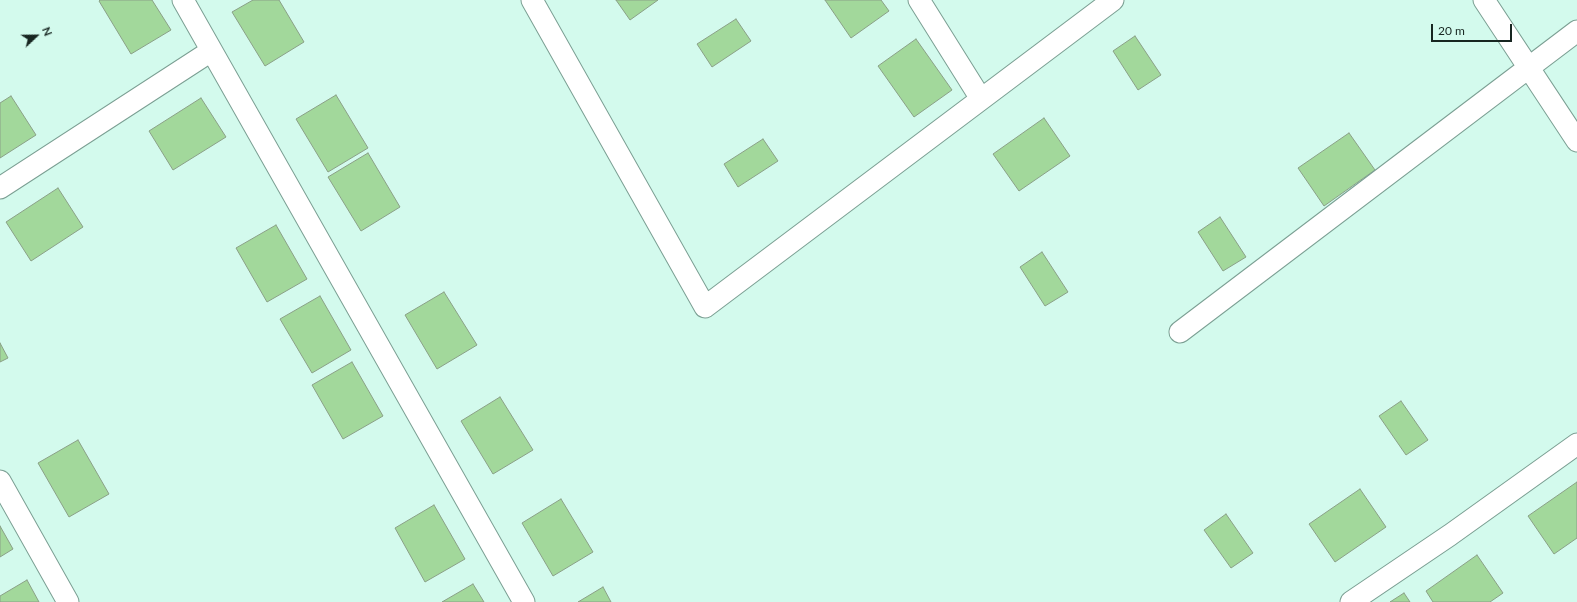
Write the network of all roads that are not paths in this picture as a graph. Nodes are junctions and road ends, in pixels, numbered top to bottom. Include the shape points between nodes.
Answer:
1 (182, 0) edge
2 (532, 0) edge
3 (919, 0) edge
4 (1113, 0) edge
5 (1484, 0) edge
6 (1577, 31) edge
7 (211, 51) junction
8 (1528, 68) junction
9 (981, 99) junction
10 (1577, 141) edge
11 (0, 188) edge
12 (1180, 332) dead end
13 (1577, 444) edge
14 (0, 482) edge
15 (68, 602) edge
16 (524, 602) edge
17 (1352, 602) edge

1 - 7 street
2 - 9 street via 705,307
3 - 9 street
4 - 9 street
5 - 8 street
6 - 8 street
7 - 11 street
7 - 16 street
8 - 10 street
8 - 12 street
13 - 17 street
14 - 15 street

